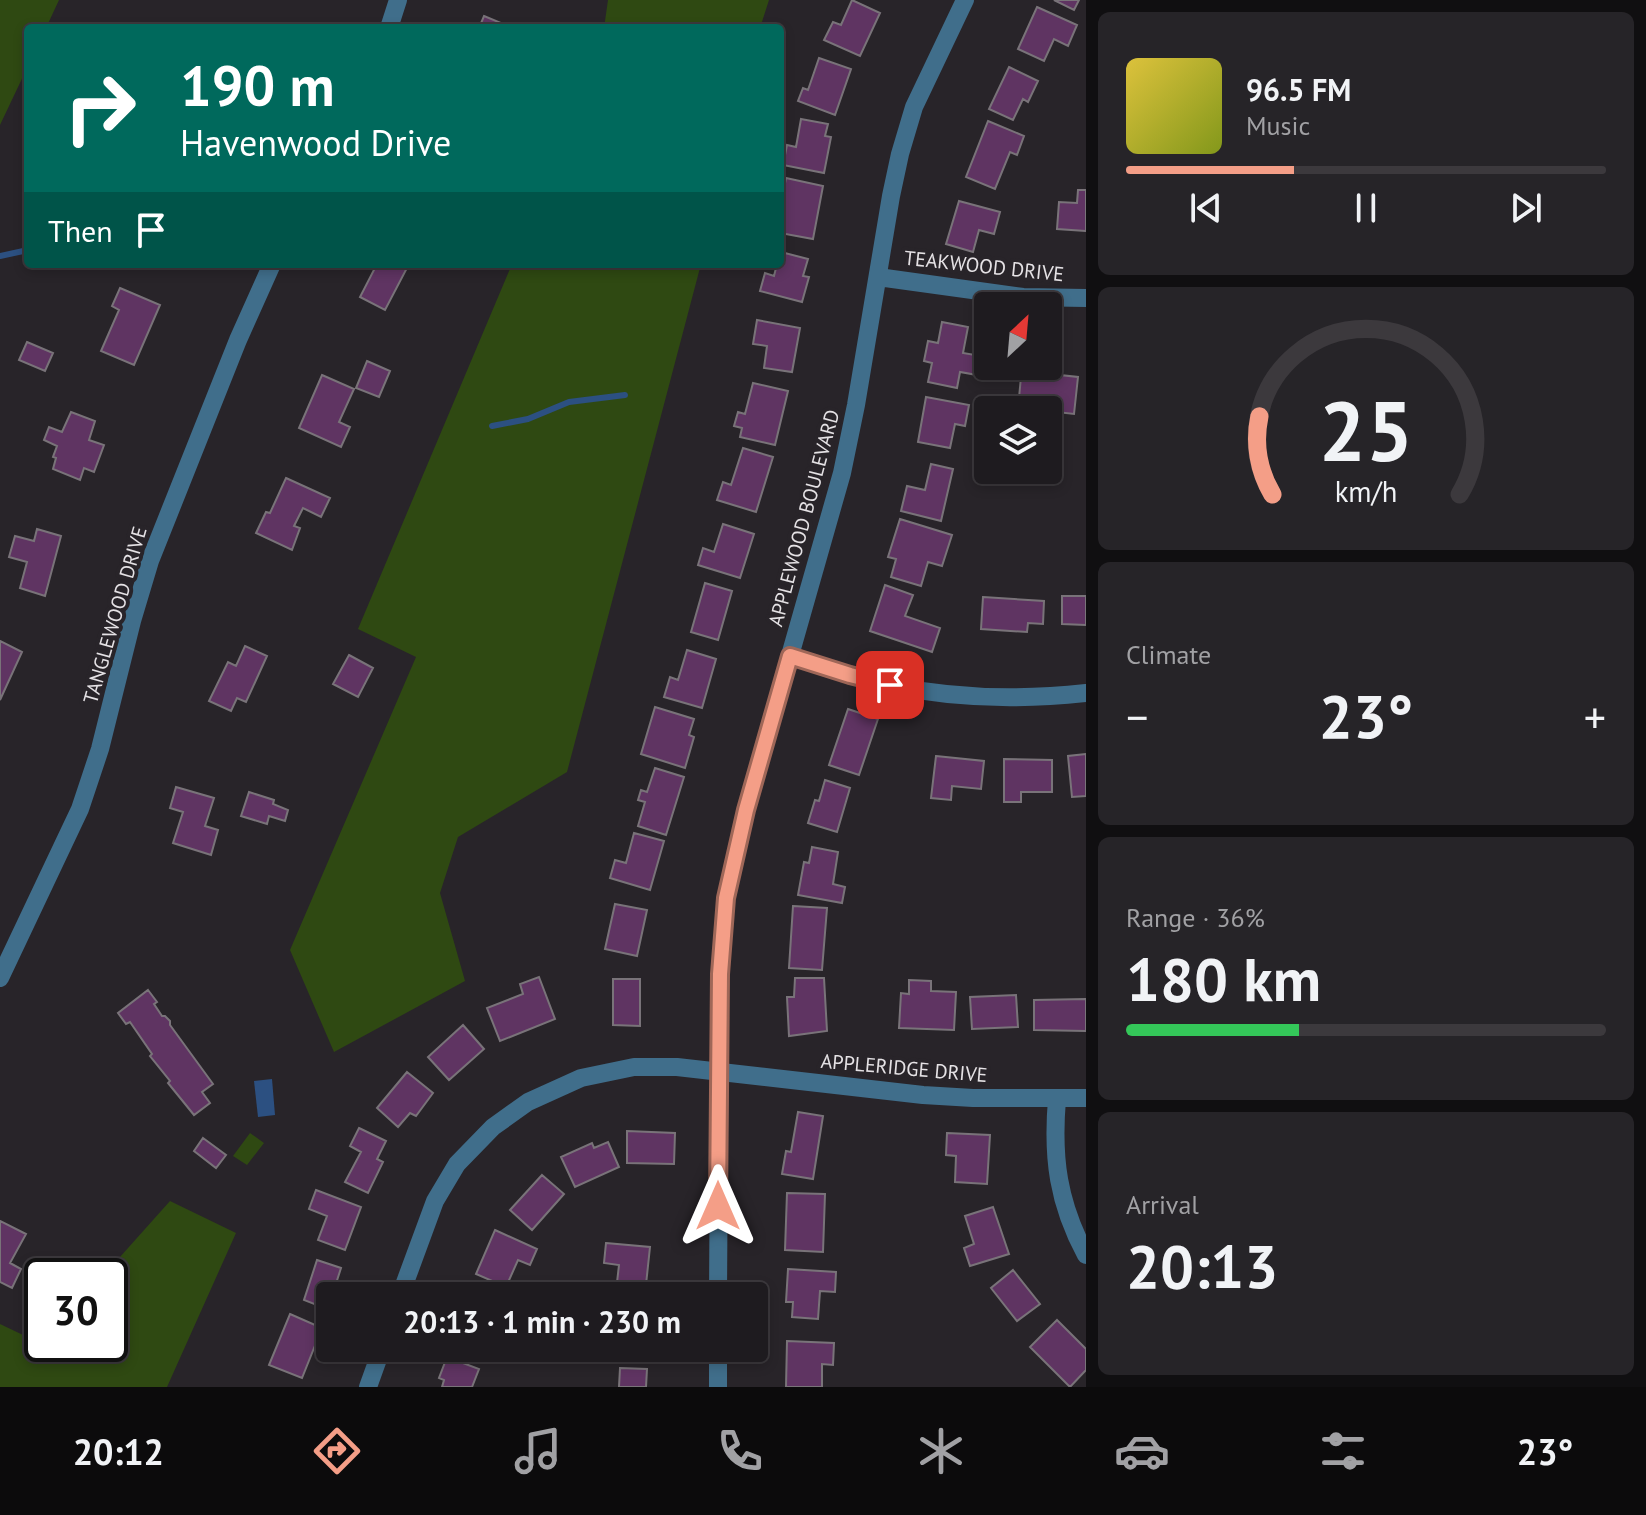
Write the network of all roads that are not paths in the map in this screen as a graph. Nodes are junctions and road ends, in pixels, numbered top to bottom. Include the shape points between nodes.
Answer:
1 (398, 0) edge
2 (965, 0) edge
3 (390, 24) edge
4 (270, 268) edge
5 (878, 277) junction
6 (1086, 298) edge
7 (790, 656) junction
8 (1086, 693) edge
9 (0, 978) edge
10 (719, 1072) junction
11 (1086, 1098) edge
12 (1057, 1099) junction
13 (1086, 1255) edge
14 (405, 1282) edge
15 (718, 1282) edge
16 (377, 1362) edge
17 (718, 1362) edge
18 (368, 1387) edge
19 (718, 1387) edge

1 - 3 street
2 - 5 street, APPLEWOOD BOULEVARD via 914,107
4 - 9 street, TANGLEWOOD DRIVE via 150,561 80,809
5 - 6 street, TEAKWOOD DRIVE via 1023,297
5 - 7 street, APPLEWOOD BOULEVARD via 842,473
7 - 8 street via 877,682 938,693 1021,698
7 - 10 street, APPLEWOOD BOULEVARD via 726,898
10 - 12 street, APPLERIDGE DRIVE via 923,1095
10 - 14 street, APPLERIDGE DRIVE via 634,1067 581,1078 528,1102 493,1127 457,1164 435,1201
10 - 15 street, APPLEWOOD BOULEVARD
11 - 12 street, APPLERIDGE DRIVE
12 - 13 street via 1056,1166 1071,1225
16 - 18 street
17 - 19 street

